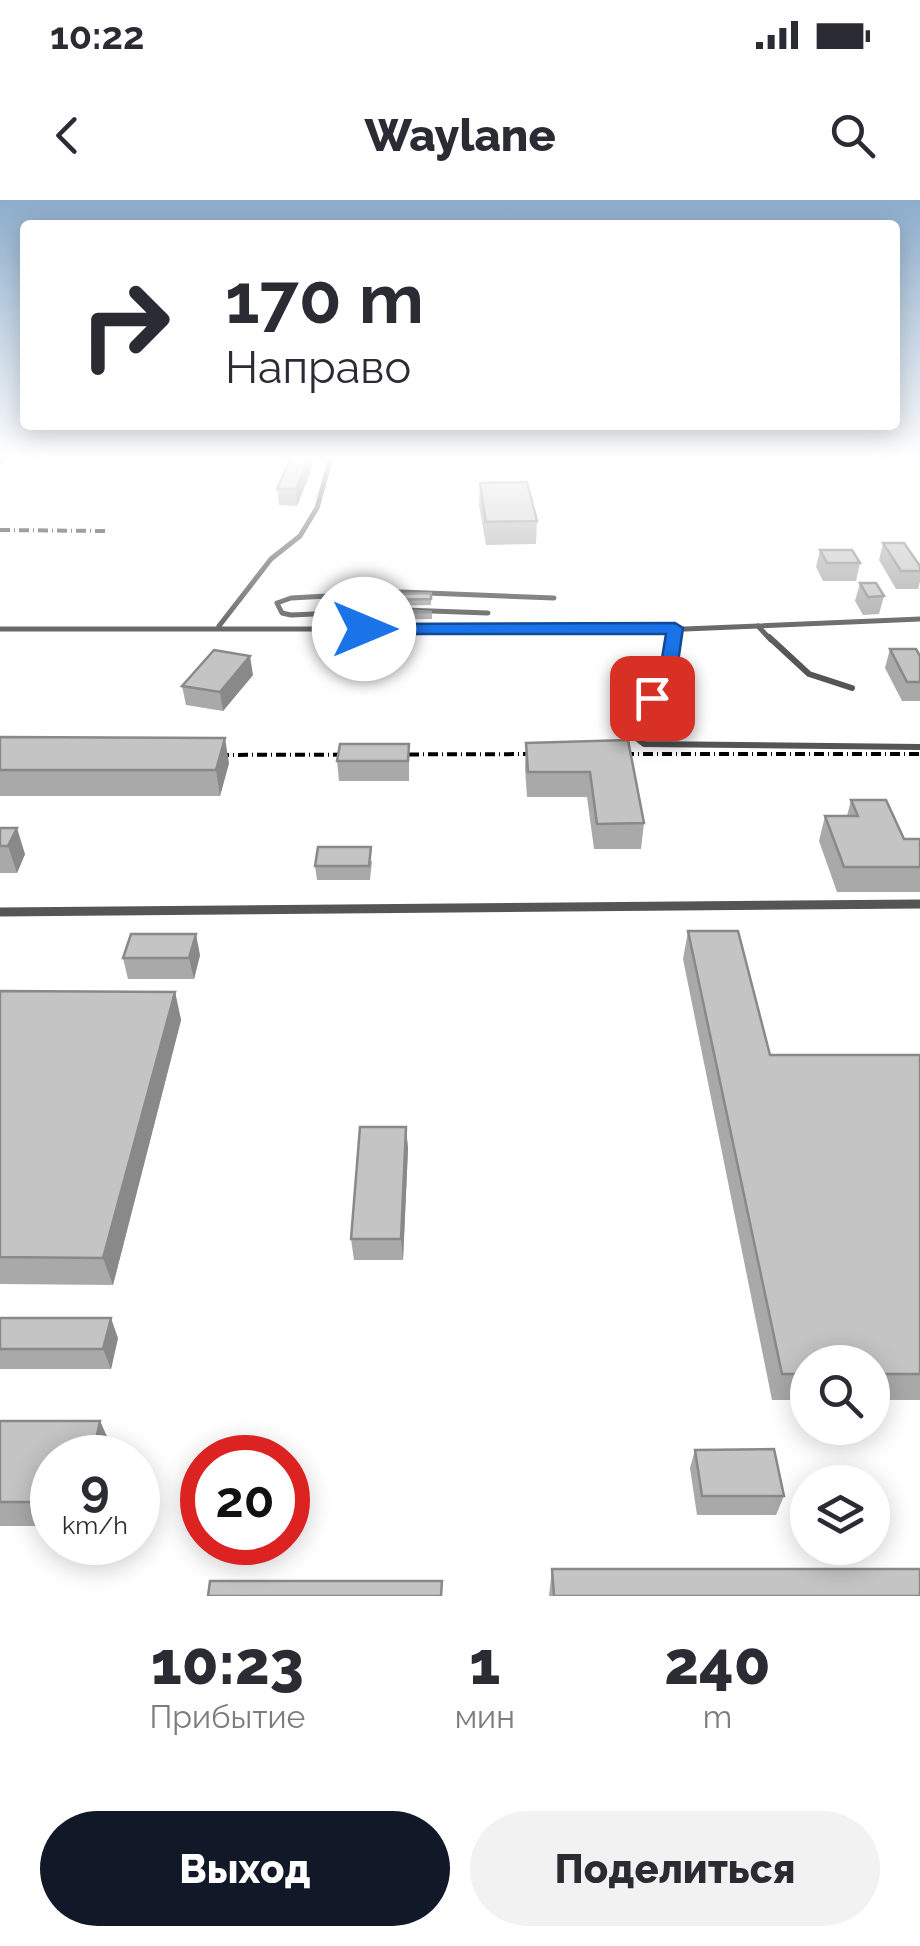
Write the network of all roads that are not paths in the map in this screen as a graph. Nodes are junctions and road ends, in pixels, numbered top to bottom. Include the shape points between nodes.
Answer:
1 (308, 522) edge
2 (554, 598) dead end
3 (325, 613) junction
4 (488, 613) dead end
5 (920, 619) edge
6 (219, 626) junction
7 (758, 626) junction
8 (675, 628) junction
9 (325, 629) junction
10 (0, 630) edge
11 (852, 688) dead end
12 (920, 747) edge
13 (920, 904) edge
14 (0, 912) edge

1 - 6 lane
2 - 3 lane via 402,592 277,603 282,613
3 - 4 lane
3 - 9 lane
5 - 7 lane
6 - 9 lane
6 - 10 lane
7 - 8 lane
7 - 11 lane via 812,677
8 - 9 lane
8 - 12 lane via 668,676 633,718 630,733 644,744
13 - 14 lane

